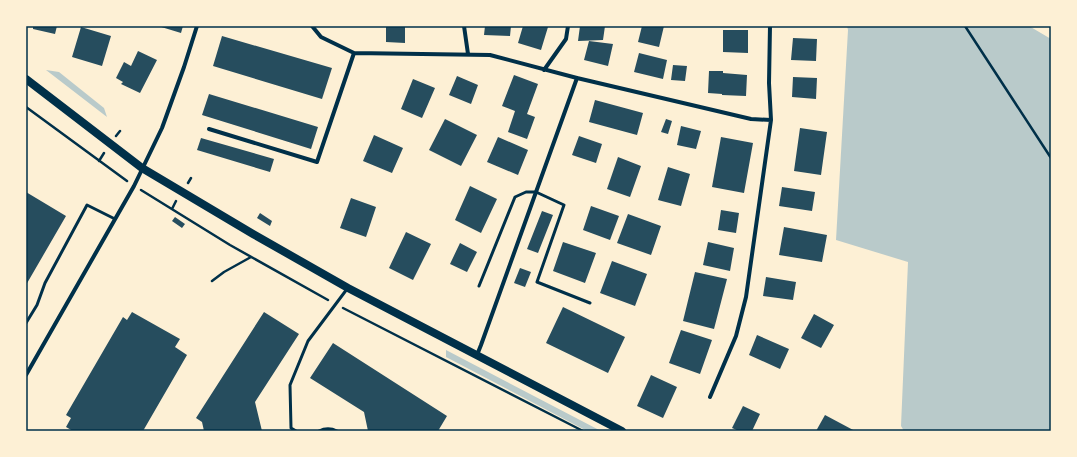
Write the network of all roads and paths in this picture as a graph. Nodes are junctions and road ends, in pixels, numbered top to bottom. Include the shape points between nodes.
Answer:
1 (196, 26) edge
2 (312, 26) edge
3 (464, 26) edge
4 (568, 26) edge
5 (770, 26) edge
6 (965, 26) edge
7 (354, 53) junction
8 (468, 54) junction
9 (544, 70) junction
10 (577, 78) junction
11 (26, 79) edge
12 (26, 107) edge
13 (771, 120) junction
14 (209, 129) dead end
15 (1051, 158) edge
16 (99, 161) dead end
17 (142, 168) junction
18 (536, 192) junction
19 (115, 219) junction
20 (251, 257) dead end
21 (212, 281) dead end
22 (479, 286) dead end
23 (348, 288) junction
24 (590, 303) dead end
25 (26, 323) edge
26 (476, 356) junction
27 (26, 375) edge
28 (710, 397) dead end
29 (296, 431) edge
30 (319, 431) edge
31 (337, 431) edge
32 (622, 431) edge

1 - 17 street via 162,128
2 - 7 street via 321,37
3 - 8 street
4 - 9 street via 566,39
5 - 13 street
6 - 15 path
7 - 8 street
7 - 14 street via 318,162
8 - 9 street via 490,55
9 - 10 street
10 - 13 street via 751,119
10 - 18 street
11 - 17 main road
12 - 16 path
13 - 28 street via 746,297 736,336
17 - 19 street
17 - 23 main road
18 - 22 lane via 526,192 515,197
18 - 24 lane via 564,205 536,282
18 - 26 street
19 - 25 lane via 87,205 44,283 37,304
19 - 27 street
20 - 21 path
23 - 26 main road
23 - 29 lane via 308,341 290,385 291,428
26 - 32 main road
30 - 31 lane

